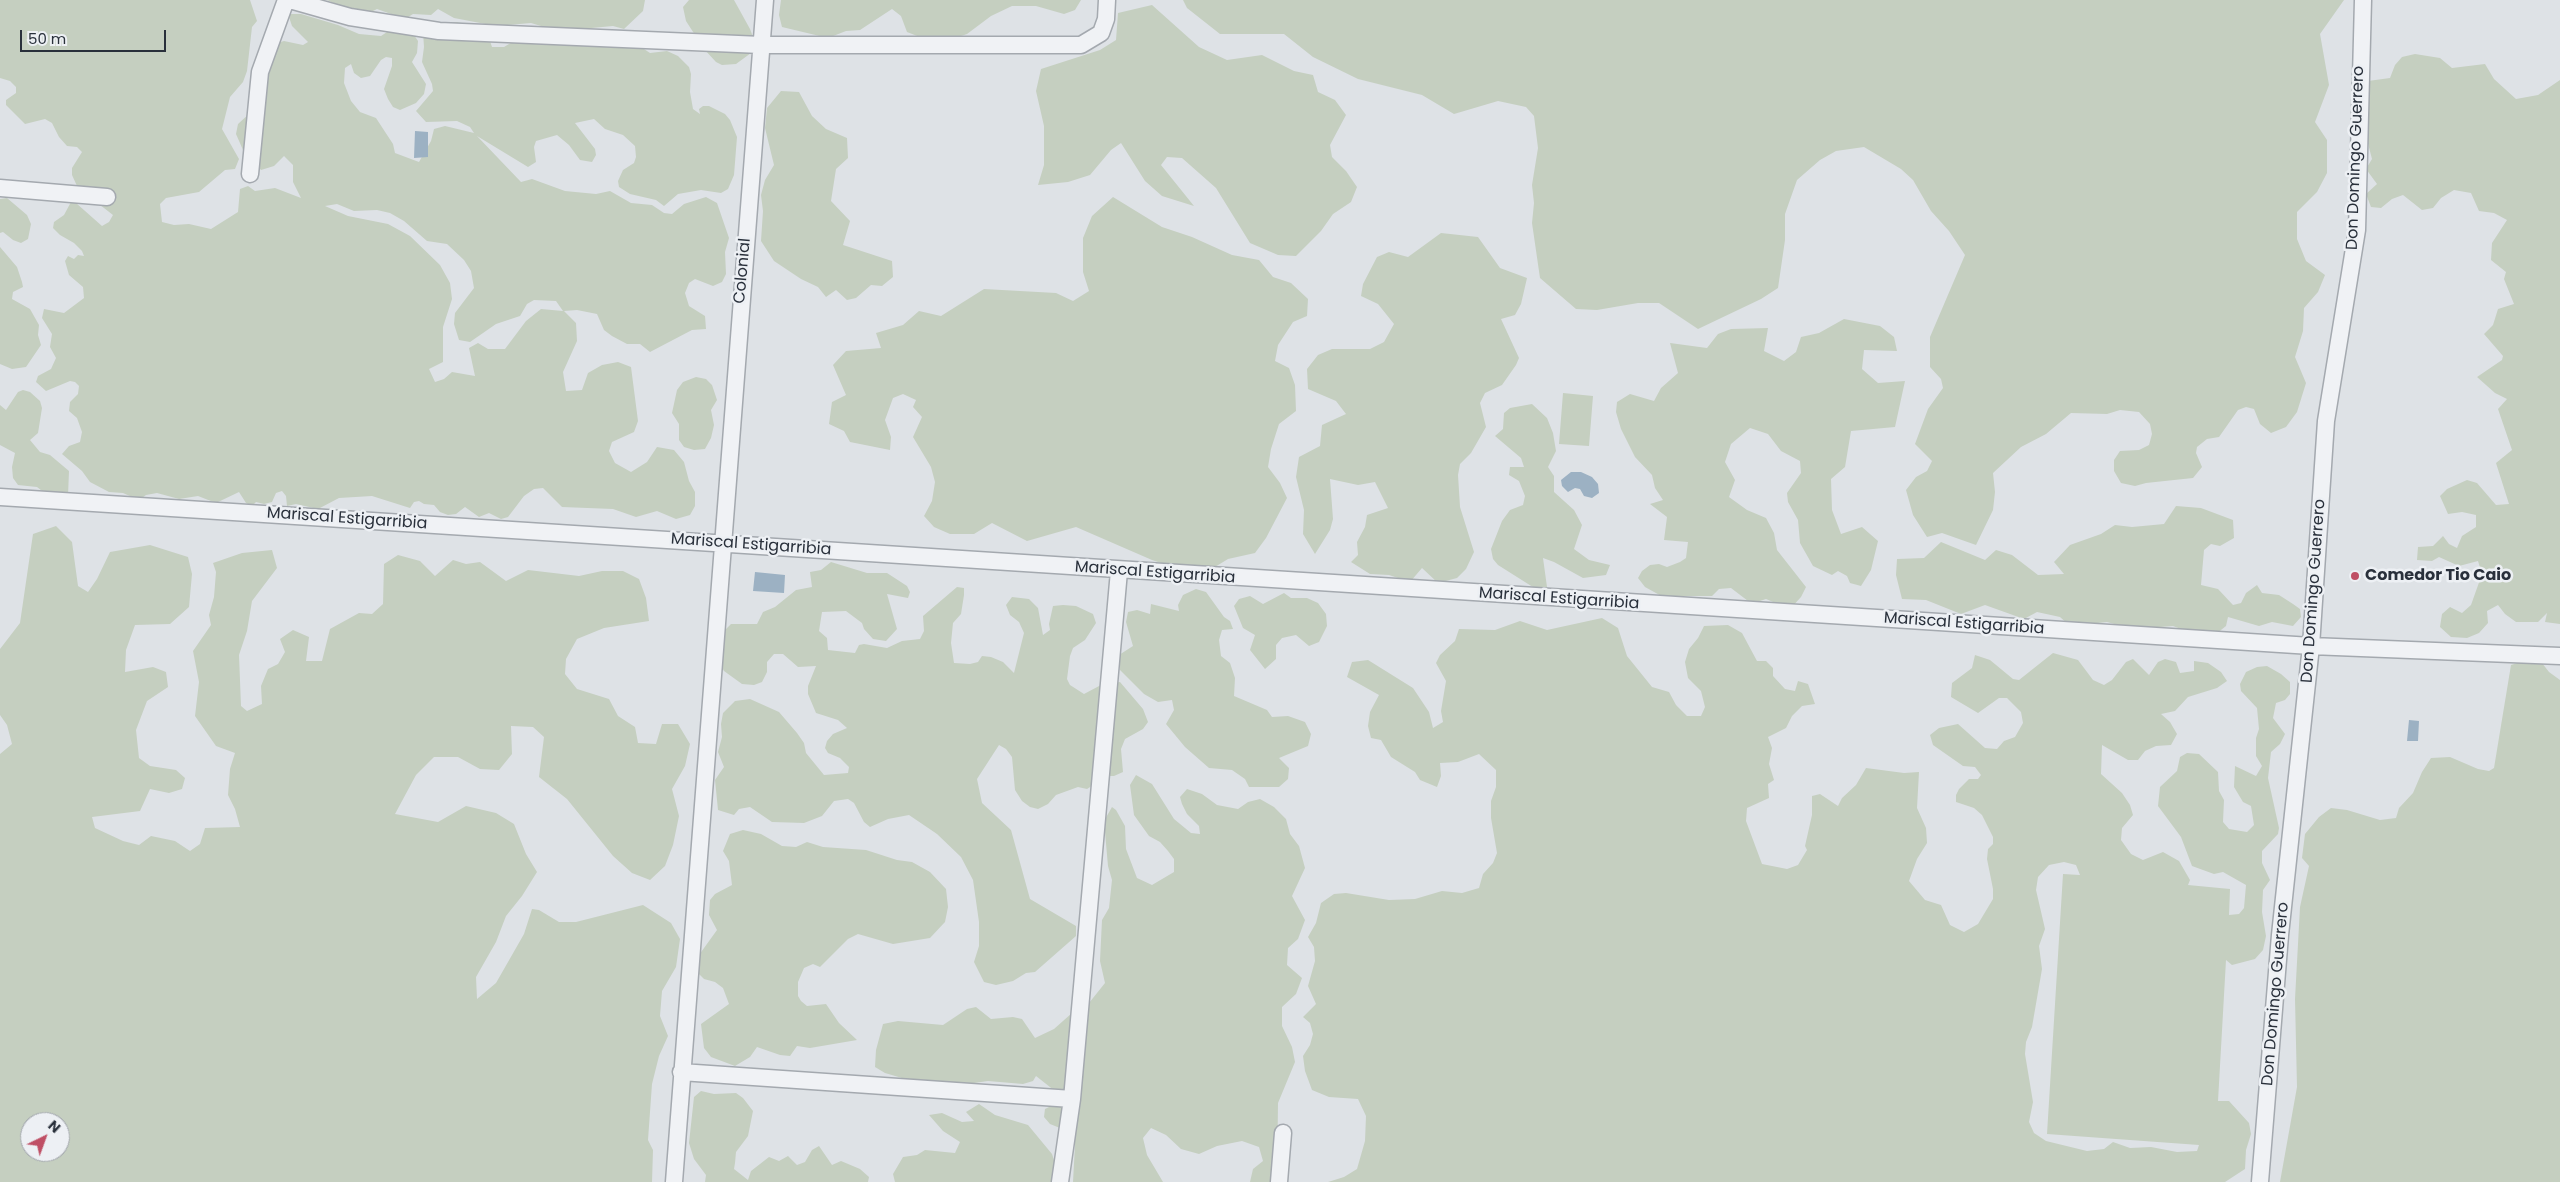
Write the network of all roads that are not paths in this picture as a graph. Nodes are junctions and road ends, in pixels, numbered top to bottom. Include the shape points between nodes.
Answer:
1 (286, 0) edge
2 (290, 0) edge
3 (765, 0) edge
4 (1107, 0) edge
5 (2364, 0) edge
6 (761, 45) junction
7 (250, 174) dead end
8 (0, 188) edge
9 (107, 197) dead end
10 (0, 496) edge
11 (722, 543) junction
12 (1119, 571) junction
13 (2311, 646) junction
14 (2560, 656) edge
15 (682, 1072) junction
16 (1072, 1099) junction
17 (1283, 1133) dead end
18 (674, 1182) edge
19 (1060, 1182) edge
20 (1279, 1182) edge
21 (2260, 1182) edge

1 - 7 street via 260,72
2 - 6 street via 350,17 439,30
3 - 6 street, Colonial
4 - 6 street via 1106,20 1101,33 1081,45
5 - 13 street, Don Domingo Guerrero via 2356,230 2326,421
6 - 11 street, Colonial
8 - 9 street
10 - 11 street, Mariscal Estigarribia
11 - 12 street, Mariscal Estigarribia
11 - 15 street, Colonial
12 - 13 street, Mariscal Estigarribia
12 - 16 street
13 - 14 street, Mariscal Estigarribia
13 - 21 street, Don Domingo Guerrero via 2280,935
15 - 16 street
15 - 18 street, Colonial
16 - 19 street
17 - 20 street

